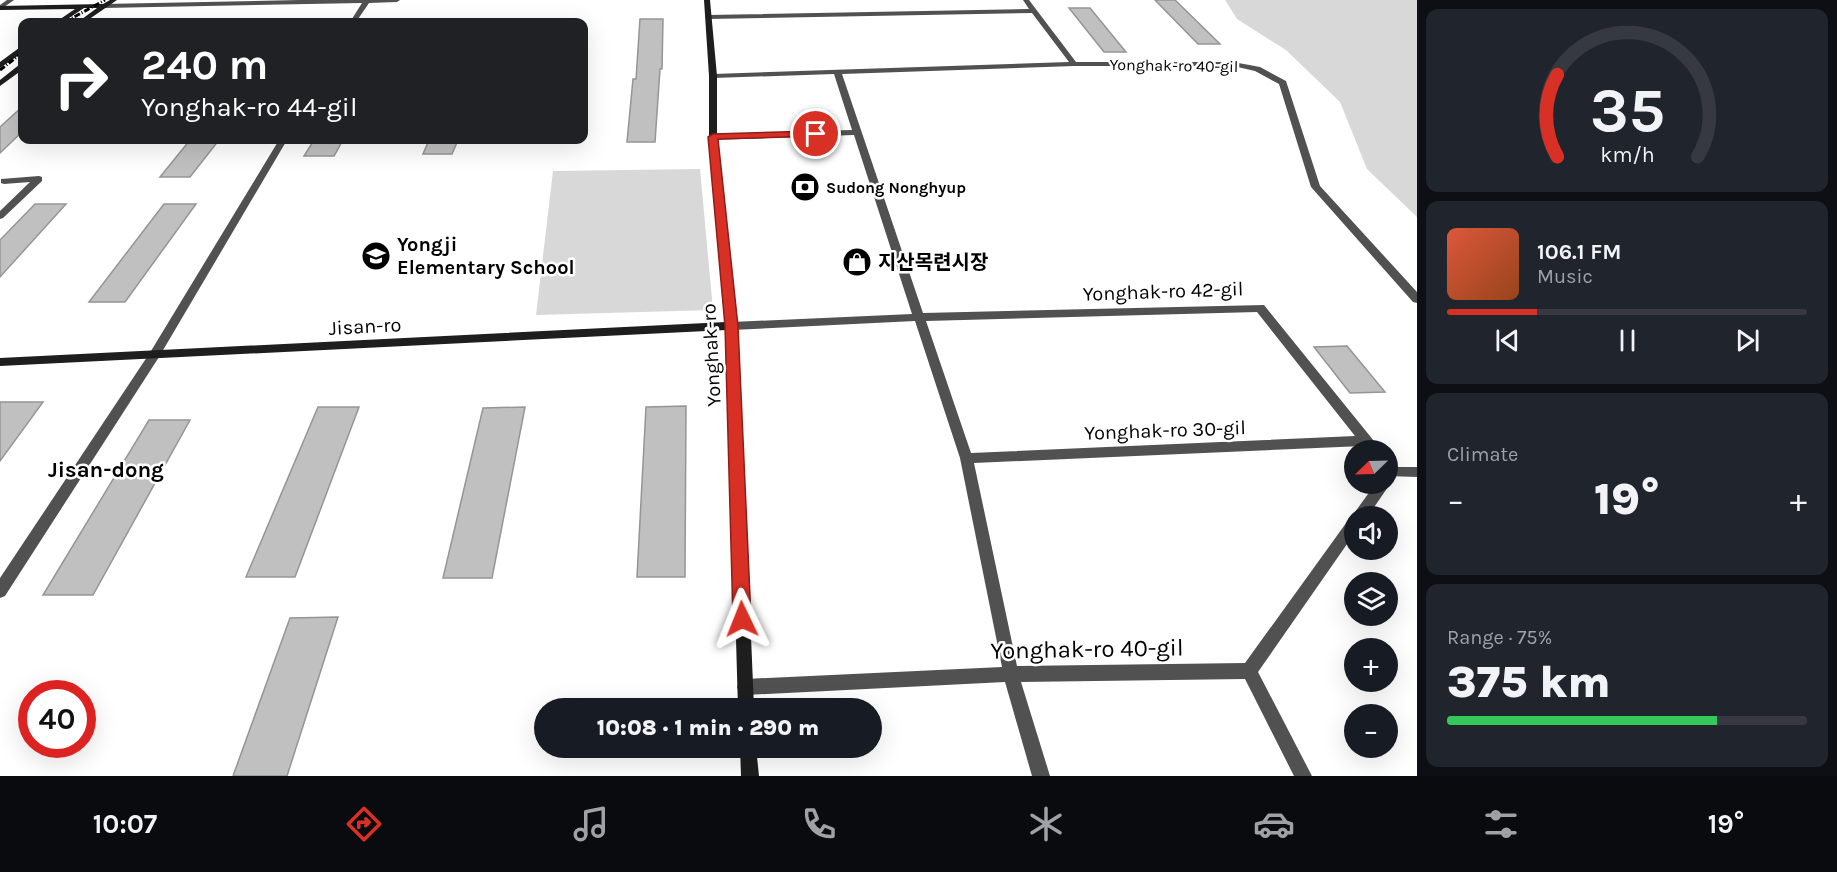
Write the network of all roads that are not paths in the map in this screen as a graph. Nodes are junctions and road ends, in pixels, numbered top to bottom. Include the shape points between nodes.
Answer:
1 (95, 0) edge
2 (114, 0) edge
3 (366, 0) edge
4 (397, 0) edge
5 (707, 0) edge
6 (1026, 0) edge
7 (291, 1) edge
8 (10, 4) edge
9 (199, 4) junction
10 (82, 6) junction
11 (103, 6) junction
12 (0, 8) edge
13 (1035, 11) junction
14 (0, 14) edge
15 (708, 17) junction
16 (65, 18) edge
17 (86, 18) edge
18 (185, 18) edge
19 (355, 18) edge
20 (18, 53) edge
21 (1074, 64) junction
22 (0, 66) edge
23 (18, 70) edge
24 (837, 71) junction
25 (713, 76) junction
26 (0, 84) edge
27 (857, 132) junction
28 (713, 137) junction
29 (281, 144) edge
30 (4, 181) dead end
31 (0, 216) edge
32 (1417, 299) edge
33 (921, 317) junction
34 (732, 326) junction
35 (155, 354) junction
36 (0, 362) edge
37 (1365, 440) edge
38 (1344, 447) edge
39 (966, 458) junction
40 (1417, 472) edge
41 (1398, 474) edge
42 (1344, 537) edge
43 (0, 591) edge
44 (1249, 671) junction
45 (1011, 674) junction
46 (744, 687) junction
47 (745, 698) edge
48 (749, 758) edge
49 (750, 776) edge
50 (1041, 776) edge
51 (1303, 776) edge

1 - 10 street
2 - 11 street
3 - 4 street
3 - 7 street
3 - 19 street
5 - 15 street, Yonghak-ro
6 - 13 street
7 - 9 street
8 - 10 street
8 - 12 street
8 - 14 street
9 - 11 street
9 - 18 street
10 - 11 street
10 - 16 street
11 - 17 street
13 - 15 street
13 - 21 street
15 - 25 street, Yonghak-ro
20 - 22 street
21 - 24 street, Yonghak-ro 40-gil
21 - 32 street, Yonghak-ro 40-gil via 1233,64 1257,69 1283,83 1316,187
23 - 26 street
24 - 25 street, Yonghak-ro 40-gil
24 - 27 street
25 - 28 street, Yonghak-ro
27 - 28 street
27 - 33 street
28 - 34 street, Yonghak-ro
29 - 35 street
30 - 31 street via 39,179
33 - 34 street, Yonghak-ro 42-gil
33 - 37 street, Yonghak-ro 42-gil via 1260,308
33 - 39 street
34 - 35 street, Jisan-ro
34 - 46 street, Yonghak-ro
35 - 36 street, Jisan-ro
35 - 43 street
38 - 39 street, Yonghak-ro 30-gil
39 - 45 street
40 - 41 street
42 - 44 street
44 - 45 street, Yonghak-ro 40-gil
44 - 51 street
45 - 46 street, Yonghak-ro 40-gil
45 - 50 street
46 - 47 street, Yonghak-ro
48 - 49 street

